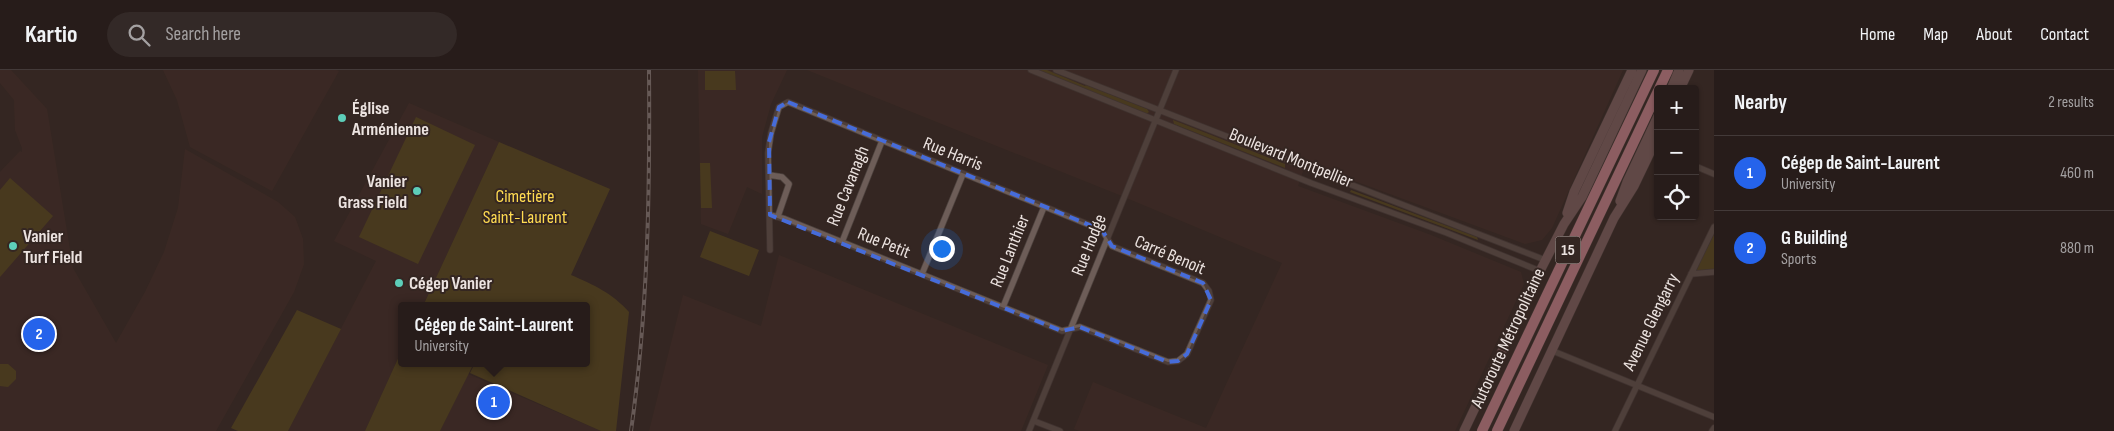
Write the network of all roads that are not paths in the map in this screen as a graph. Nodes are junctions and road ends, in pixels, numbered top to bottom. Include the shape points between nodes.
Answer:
1 (1031, 70) edge
2 (1056, 70) edge
3 (1176, 70) edge
4 (1632, 70) edge
5 (1642, 70) edge
6 (1654, 70) edge
7 (1668, 70) edge
8 (1679, 70) edge
9 (1689, 70) edge
10 (1660, 85) edge
11 (1675, 85) edge
12 (1677, 85) edge
13 (1654, 98) edge
14 (1160, 110) junction
15 (1156, 120) junction
16 (1654, 125) edge
17 (882, 141) junction
18 (1654, 152) edge
19 (1699, 168) edge
20 (963, 174) junction
21 (1714, 174) edge
22 (769, 175) junction
23 (1044, 207) junction
24 (770, 215) junction
25 (778, 216) junction
26 (1614, 218) junction
27 (1564, 224) junction
28 (1714, 227) edge
29 (1108, 238) junction
30 (842, 242) junction
31 (770, 250) dead end
32 (1545, 260) junction
33 (1540, 271) junction
34 (1714, 272) edge
35 (922, 274) junction
36 (1691, 274) junction
37 (1003, 307) junction
38 (1071, 329) junction
39 (1553, 351) junction
40 (1637, 386) junction
41 (1714, 417) edge
42 (1034, 420) junction
43 (1029, 431) edge
44 (1060, 431) edge
45 (1464, 431) edge
46 (1482, 431) edge
47 (1497, 431) edge
48 (1514, 431) edge
49 (1615, 431) edge

1 - 15 street, Boulevard Montpellier
2 - 14 street, Boulevard Montpellier
3 - 14 street, Rue Hodge
4 - 27 main road via 1573,194
5 - 27 main road via 1582,197
6 - 46 highway, Autoroute Métropolitaine / 15
7 - 10 highway, Autoroute Métropolitaine / 15
8 - 11 main road
9 - 12 main road
13 - 47 highway, Autoroute Métropolitaine / 15
14 - 15 street, Rue Hodge
14 - 32 street, Boulevard Montpellier
15 - 29 street, Rue Hodge
15 - 33 street, Boulevard Montpellier
16 - 26 main road
17 - 20 street, Rue Harris
17 - 22 street, Rue Harris via 790,103 783,103 778,108 771,133
17 - 30 street, Rue Cavanagh
18 - 26 main road
19 - 21 street
20 - 23 street, Rue Harris
20 - 35 street
22 - 24 street
22 - 25 street via 779,176 790,184
23 - 29 street, Rue Harris via 1102,230
23 - 37 street, Rue Lanthier
24 - 25 street, Rue Petit
24 - 31 street
25 - 30 street, Rue Petit
26 - 39 main road
27 - 32 main road
28 - 36 street, Avenue Glengarry
29 - 38 street, Rue Hodge
29 - 38 street, Carré Benoit via 1112,246 1203,283 1210,293 1210,305 1187,354 1176,362 1163,360 1080,327
30 - 35 street, Rue Petit
32 - 33 main road
33 - 45 main road
34 - 36 street
35 - 37 street, Rue Petit
36 - 40 street, Avenue Glengarry
37 - 38 street, Rue Petit via 1062,331
38 - 42 street, Rue Hodge
39 - 40 street
39 - 48 main road
40 - 41 street
40 - 49 street, Avenue Glengarry
42 - 43 street, Rue Hodge
42 - 44 street

